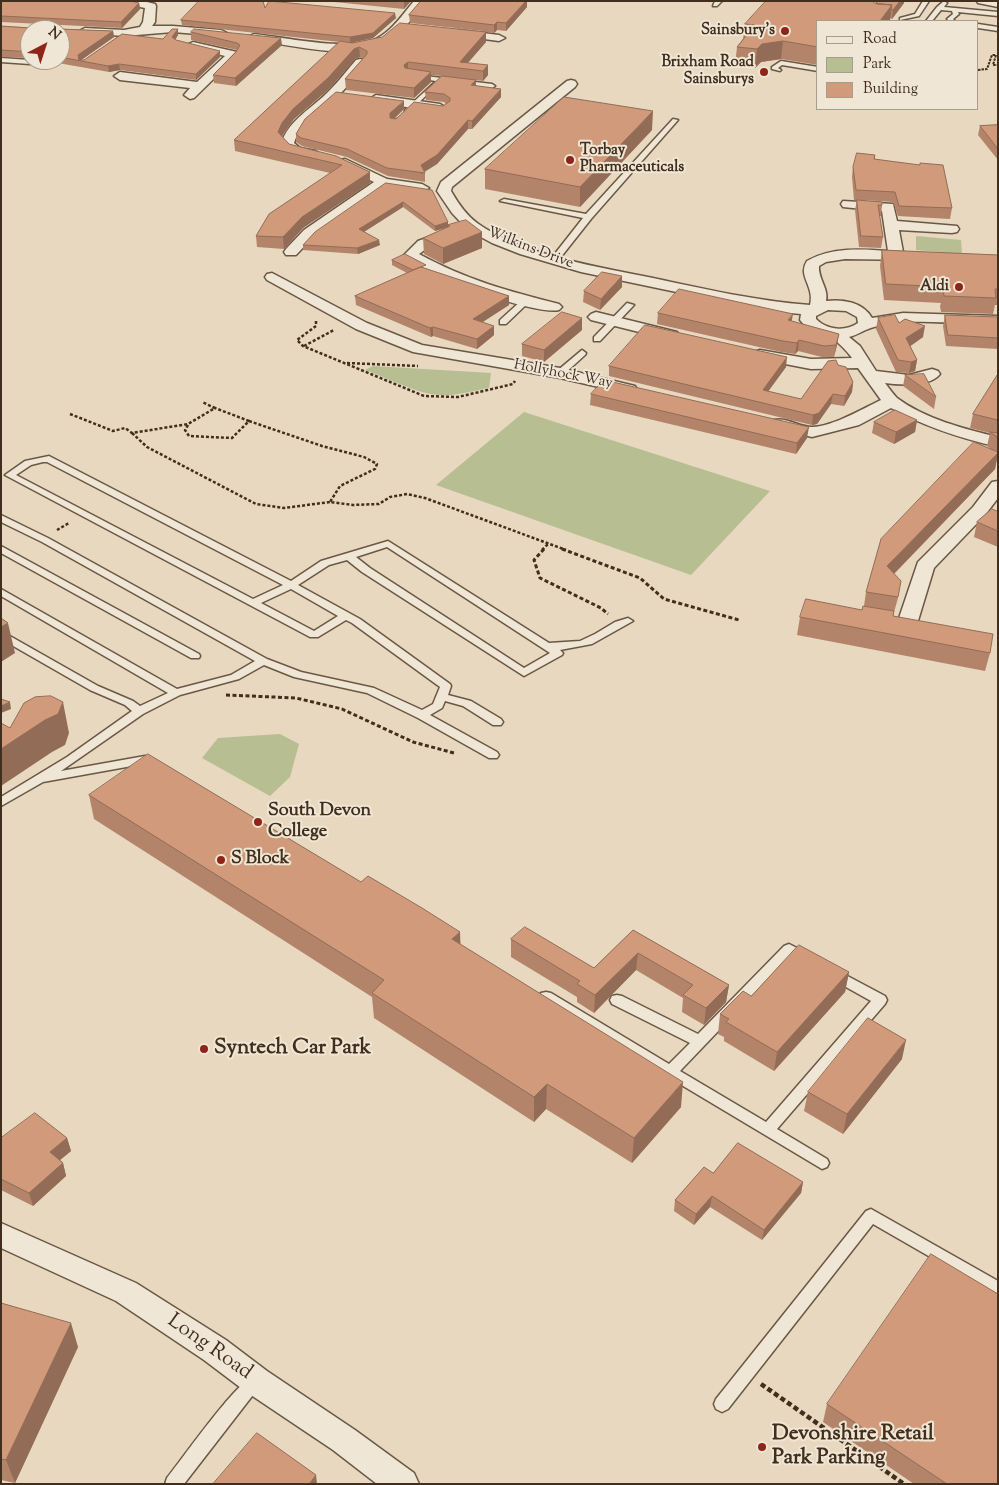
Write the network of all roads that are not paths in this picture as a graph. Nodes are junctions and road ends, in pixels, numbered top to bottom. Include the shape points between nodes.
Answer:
1 (125, 1) edge
2 (420, 1) edge
3 (926, 1) edge
4 (945, 1) edge
5 (982, 1) edge
6 (998, 4) edge
7 (939, 8) junction
8 (954, 10) junction
9 (391, 14) edge
10 (998, 14) edge
11 (409, 15) junction
12 (902, 20) edge
13 (930, 20) edge
14 (951, 20) edge
15 (979, 26) edge
16 (398, 27) junction
17 (416, 29) edge
18 (77, 30) edge
19 (144, 30) junction
20 (192, 30) junction
21 (998, 30) edge
22 (450, 33) edge
23 (499, 38) dead end
24 (1, 60) edge
25 (20, 61) edge
26 (360, 63) edge
27 (778, 70) dead end
28 (816, 70) edge
29 (120, 76) dead end
30 (408, 76) edge
31 (440, 80) junction
32 (571, 84) dead end
33 (200, 86) junction
34 (492, 86) edge
35 (333, 94) junction
36 (190, 95) dead end
37 (413, 104) junction
38 (443, 108) edge
39 (401, 117) edge
40 (675, 120) dead end
41 (384, 182) junction
42 (444, 191) junction
43 (504, 201) dead end
44 (848, 204) dead end
45 (588, 217) junction
46 (891, 225) junction
47 (473, 226) junction
48 (952, 229) dead end
49 (292, 252) dead end
50 (896, 256) junction
51 (923, 258) edge
52 (554, 260) junction
53 (272, 277) dead end
54 (525, 302) junction
55 (630, 305) dead end
56 (554, 308) dead end
57 (814, 309) junction
58 (596, 317) dead end
59 (998, 321) edge
60 (504, 322) dead end
61 (615, 322) junction
62 (861, 322) junction
63 (835, 333) junction
64 (685, 338) edge
65 (596, 339) dead end
66 (742, 351) edge
67 (582, 354) dead end
68 (862, 362) junction
69 (560, 373) junction
70 (932, 374) dead end
71 (645, 393) edge
72 (891, 402) junction
73 (766, 421) edge
74 (998, 442) edge
75 (998, 486) edge
76 (979, 511) junction
77 (1, 518) edge
78 (998, 518) edge
79 (3, 552) edge
80 (350, 557) junction
81 (290, 585) junction
82 (1, 592) edge
83 (253, 603) junction
84 (346, 616) junction
85 (623, 622) road end
86 (906, 624) edge
87 (1, 634) edge
88 (547, 646) junction
89 (195, 656) dead end
90 (263, 661) junction
91 (176, 693) junction
92 (442, 697) junction
93 (139, 711) junction
94 (422, 715) junction
95 (497, 722) dead end
96 (489, 752) road end
97 (162, 770) edge
98 (39, 780) junction
99 (1, 802) edge
100 (532, 988) edge
101 (616, 1000) dead end
102 (699, 1042) junction
103 (671, 1071) junction
104 (768, 1130) junction
105 (822, 1163) dead end
106 (1, 1235) edge
107 (998, 1289) edge
108 (256, 1381) junction
109 (722, 1404) dead end
110 (173, 1484) edge
111 (403, 1484) edge

1 - 19 street via 151,6 149,22
2 - 11 street
3 - 12 lane via 917,15
4 - 7 lane
5 - 6 street
7 - 8 lane
7 - 13 lane
8 - 10 lane
8 - 14 lane via 956,14
9 - 11 street
11 - 16 street
15 - 21 lane
16 - 17 street
16 - 20 street via 378,43 352,48
18 - 19 street via 121,36
19 - 20 street
20 - 33 street via 181,43 233,54
22 - 23 street
24 - 25 lane
26 - 35 street
27 - 28 lane via 774,68 781,63
29 - 33 street
30 - 31 lane
31 - 34 lane
31 - 37 lane
32 - 42 street via 456,175 446,184
33 - 36 street
35 - 37 street
35 - 41 street via 296,128 286,144 296,151 342,162
37 - 38 street
37 - 39 lane
40 - 45 lane
41 - 42 street
41 - 49 street via 309,233
42 - 47 street, Wilkins Drive
43 - 45 lane
44 - 46 street via 888,207
45 - 52 lane
46 - 48 street
46 - 50 street
47 - 52 street, Wilkins Drive via 494,238
47 - 54 street via 430,240 413,250 411,255 486,291
50 - 51 street
50 - 57 street via 844,255 819,259 812,264 811,274 818,288
52 - 57 street, Wilkins Drive via 766,306
53 - 69 street, Hollyhock Way via 351,322 396,342 445,355
54 - 56 street
54 - 60 lane
55 - 61 lane
57 - 62 street, Wilkins Drive via 841,306
57 - 63 street, Wilkins Drive via 821,329
58 - 61 street
59 - 62 street, Wilkins Drive via 903,318
61 - 64 street
61 - 65 lane
62 - 63 street, Wilkins Drive
62 - 68 street
63 - 68 street
66 - 68 street via 811,364
67 - 69 lane
68 - 70 street via 897,381 921,379
68 - 72 street
69 - 71 street, Hollyhock Way
72 - 73 street via 853,421 812,432
72 - 74 street via 963,434
75 - 76 street
76 - 78 street
76 - 86 street via 925,566
77 - 90 lane
79 - 89 lane
80 - 81 lane via 325,563
80 - 88 lane via 388,544
80 - 88 lane via 524,673 558,654
81 - 83 lane
81 - 83 lane via 49,459 38,458 10,475
81 - 84 lane
82 - 91 lane
83 - 84 lane via 314,635
84 - 92 lane via 446,686
85 - 88 lane via 594,639 572,647
87 - 93 lane
90 - 91 lane via 235,676
90 - 94 lane via 298,675 370,690
91 - 93 lane
92 - 94 lane via 438,706
92 - 95 lane via 467,703
93 - 98 lane
94 - 96 lane
97 - 98 lane via 145,760
98 - 99 lane
100 - 103 lane
101 - 102 lane
102 - 103 lane
102 - 104 lane via 789,949 880,1000
103 - 104 lane
104 - 105 lane
106 - 108 street, Long Road via 126,1292
107 - 109 lane via 871,1215
108 - 110 lane
108 - 111 street, Long Road

